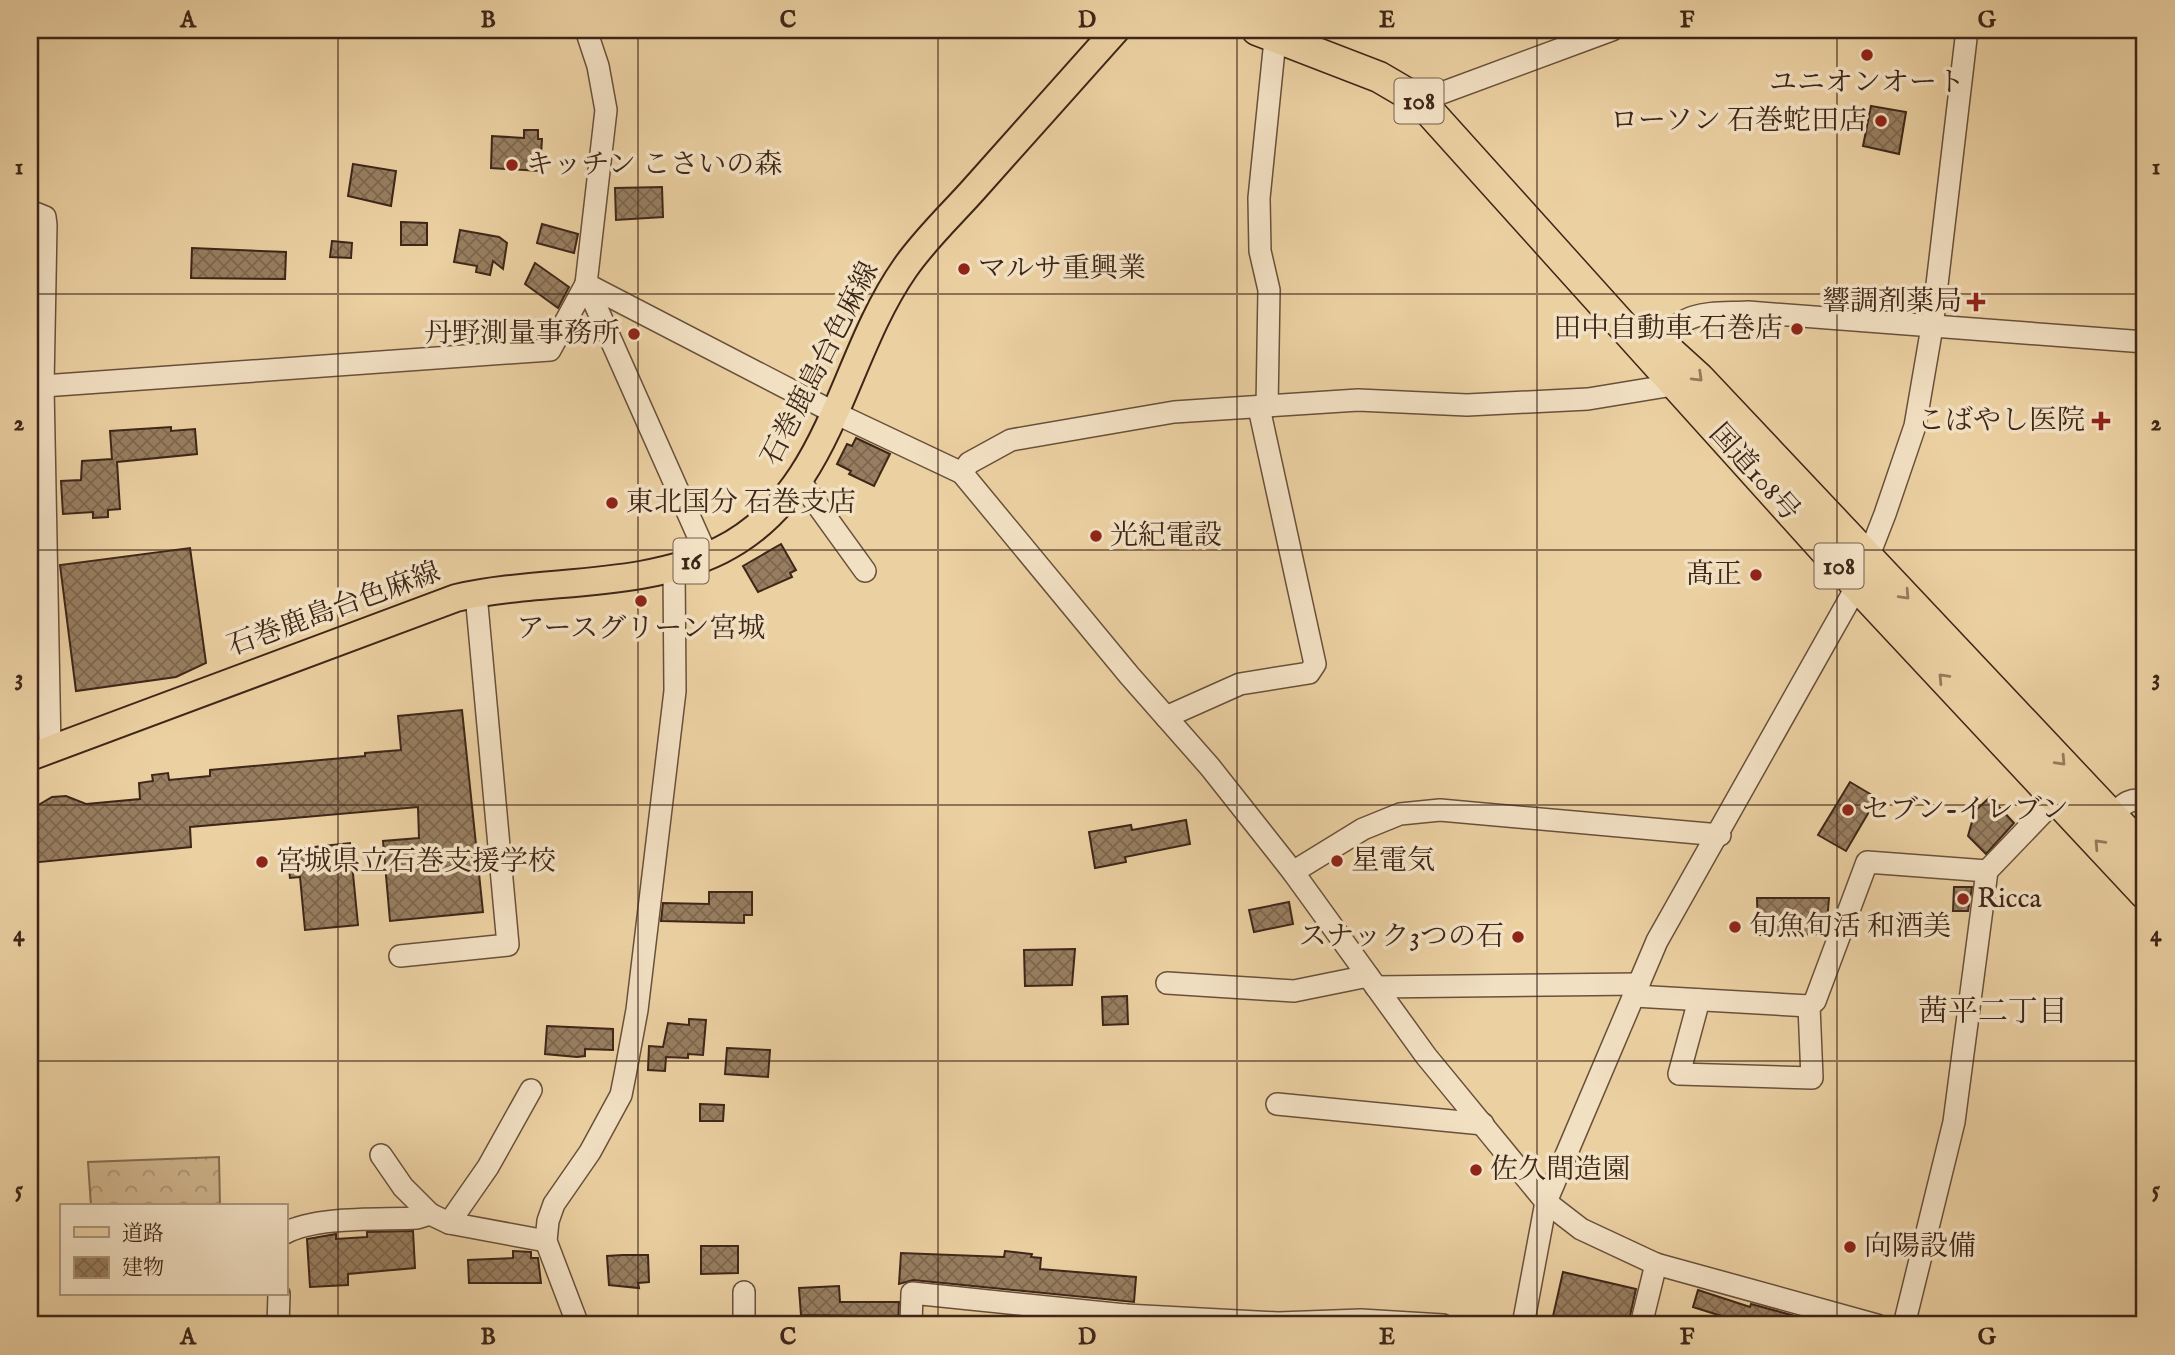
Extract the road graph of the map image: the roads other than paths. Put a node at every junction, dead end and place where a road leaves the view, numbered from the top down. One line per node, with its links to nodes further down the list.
1 (586, 30): 9 (street)
2 (1116, 30): 16 (main road, 石巻鹿島台色麻線 / 16)
3 (1612, 30): 6 (street)
4 (1968, 30): 10 (street)
5 (1270, 32): 6 (highway, 国道108号 / 108); 15 (street)
6 (1420, 101): 8 (highway, 国道108号 / 108)
7 (30, 211): 14 (street)
8 (1537, 233): 11 (highway, 国道108号 / 108); 13 (highway, 国道108号 / 108)
9 (586, 284): 14 (street); 16 (street); 20 (street)
10 (1932, 327): 11 (street); 12 (street); 21 (street)
11 (1656, 340): 21 (highway, 国道108号 / 108, one-way to 21)
12 (2145, 342)
13 (1673, 385): 15 (street); 24 (highway, 国道108号 / 108)
14 (43, 386): 17 (street)
15 (1263, 407): 18 (street); 26 (street)
16 (835, 412): 18 (street); 19 (main road, 石巻鹿島台色麻線 / 16)
17 (37, 456): 27 (street)
18 (962, 473): 26 (street)
19 (800, 481): 20 (main road, 石巻鹿島台色麻線 / 16); 23 (street)
20 (708, 556): 22 (main road, 石巻鹿島台色麻線 / 16)
21 (1869, 556): 24 (street); 30 (highway, 国道108号 / 108, one-way to 30)
22 (674, 567): 25 (main road, 石巻鹿島台色麻線 / 16); 49 (street)
23 (865, 571)
24 (1857, 586): 28 (highway, 国道108号 / 108, one-way to 24); 31 (street)
25 (476, 594): 27 (main road, 石巻鹿島台色麻線 / 16); 36 (street)
26 (1166, 717): 34 (street)
27 (40, 753)
28 (2057, 799): 33 (street); 35 (highway, 国道108号 / 108, one-way to 28)
29 (2145, 801): 30 (street)
30 (2112, 815): 32 (highway, 国道108号 / 108)
31 (1720, 835): 34 (street); 39 (street)
32 (2145, 851)
33 (1986, 871): 41 (street); 62 (street)
34 (1293, 872): 37 (street)
35 (2145, 894)
36 (400, 956)
37 (1372, 981): 38 (street); 39 (street); 44 (street)
38 (1167, 983)
39 (1636, 990): 40 (street); 46 (street)
40 (1699, 1000): 41 (street); 41 (street)
41 (1809, 1006)
42 (531, 1090): 47 (street)
43 (1277, 1104): 44 (street)
44 (1483, 1124): 46 (street)
45 (381, 1155): 47 (street)
46 (1546, 1202): 50 (street); 59 (street)
47 (439, 1219): 48 (street); 49 (street)
48 (287, 1232)
49 (546, 1241): 55 (street)
50 (1656, 1264): 60 (street); 61 (street)
51 (744, 1292): 56 (street)
52 (279, 1296): 54 (street)
53 (1124, 1320): 57 (street); 58 (street)
54 (278, 1325)
55 (578, 1325)
56 (744, 1325)
57 (911, 1325)
58 (1443, 1325)
59 (1523, 1325)
60 (1641, 1325)
61 (1877, 1325)
62 (1904, 1325)

